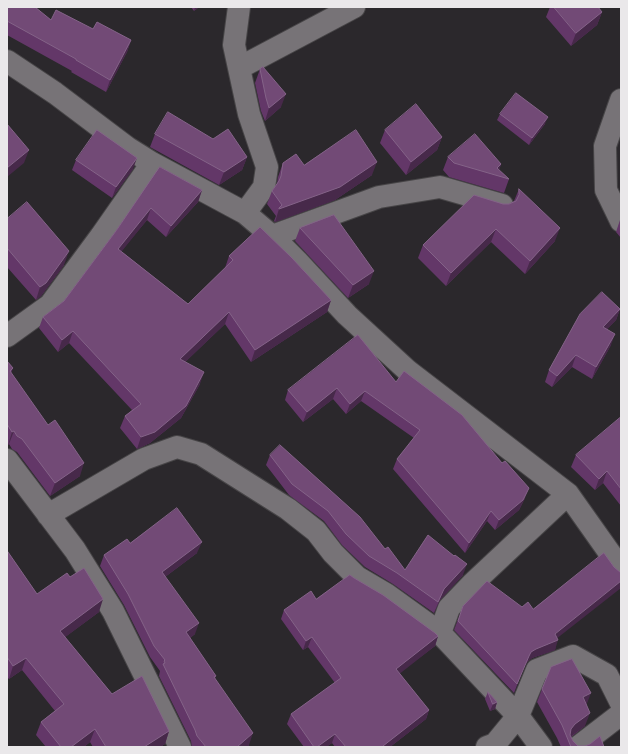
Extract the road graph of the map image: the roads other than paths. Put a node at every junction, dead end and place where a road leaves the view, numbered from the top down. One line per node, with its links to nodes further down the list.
1 (238, 7): 4 (street)
2 (354, 7): 4 (street)
3 (7, 61): 6 (street)
4 (239, 68): 8 (street)
5 (621, 100): 9 (street)
6 (152, 163): 8 (street); 11 (street)
7 (502, 205): 10 (street)
8 (245, 213): 10 (street)
9 (621, 220)
10 (272, 236): 13 (street)
11 (7, 336)
12 (7, 460): 14 (street)
13 (568, 494): 15 (street); 16 (street)
14 (48, 515): 16 (street); 20 (street)
15 (621, 569)
16 (440, 633): 19 (street)
17 (621, 703): 19 (street)
18 (621, 714): 23 (street)
19 (518, 716): 21 (street); 22 (street)
20 (180, 747)
21 (487, 747)
22 (541, 747)
23 (578, 747)

